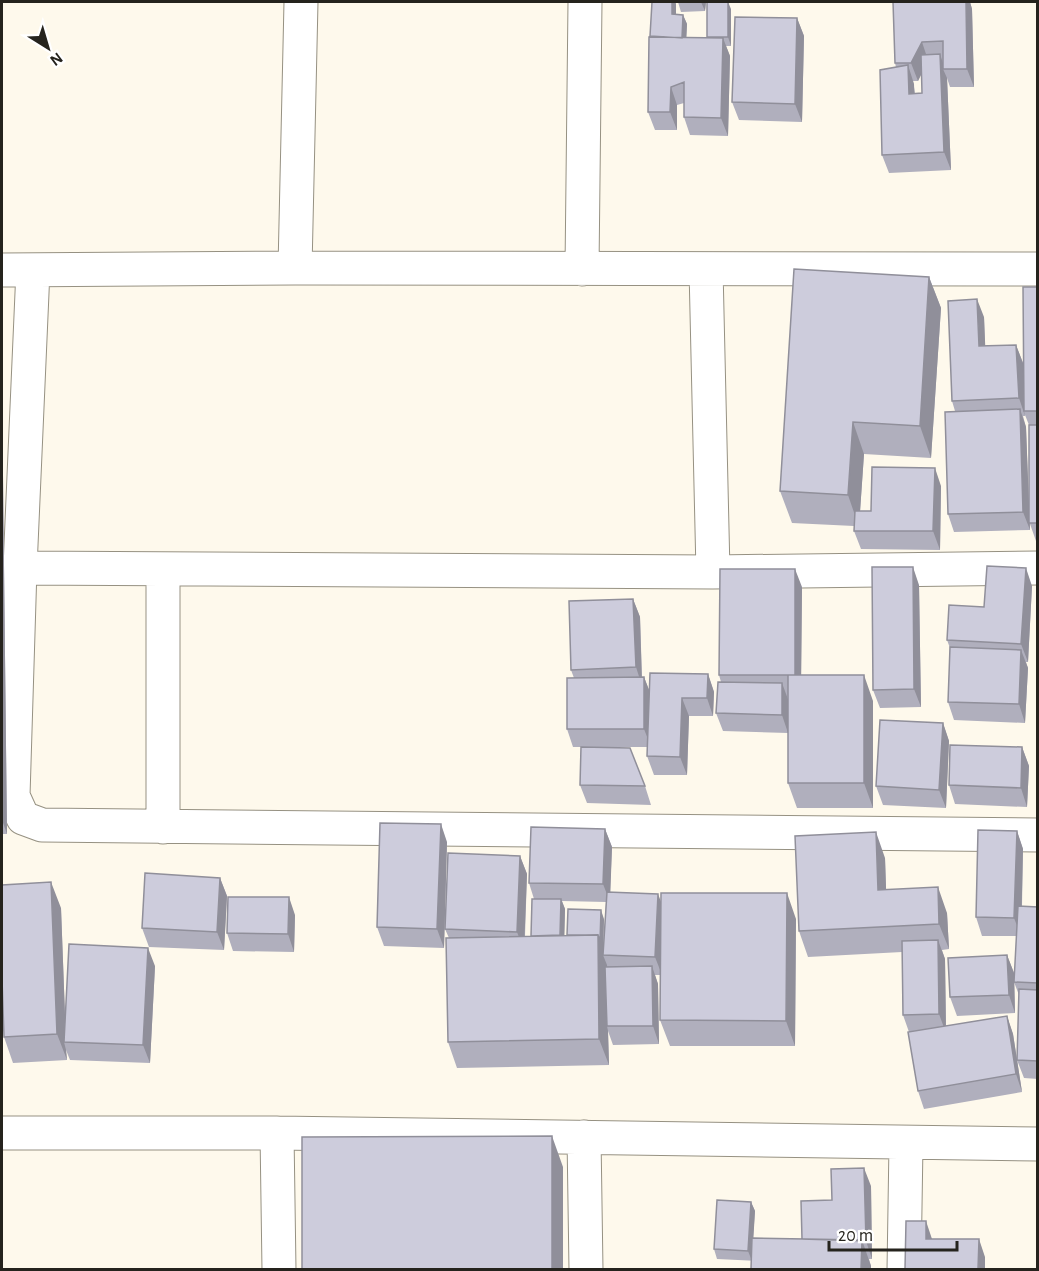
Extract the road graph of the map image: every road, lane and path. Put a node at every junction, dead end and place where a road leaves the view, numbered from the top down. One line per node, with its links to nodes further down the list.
1 (301, 2): 3 (street)
2 (585, 2): 4 (street)
3 (295, 268): 4 (street); 7 (street)
4 (582, 269): 5 (street)
5 (706, 269): 6 (street); 11 (street)
6 (1038, 269)
7 (17, 270): 8 (street)
8 (20, 568): 10 (street); 12 (street)
9 (1038, 568): 11 (street)
10 (163, 570): 11 (street); 12 (street)
11 (713, 572)
12 (163, 827): 13 (street)
13 (1038, 835)
14 (2, 1132): 15 (street)
15 (277, 1133): 16 (street); 19 (street)
16 (584, 1137): 17 (street); 20 (street)
17 (906, 1144): 18 (street); 21 (street)
18 (1038, 1144)
19 (279, 1269)
20 (586, 1269)
21 (904, 1269)

